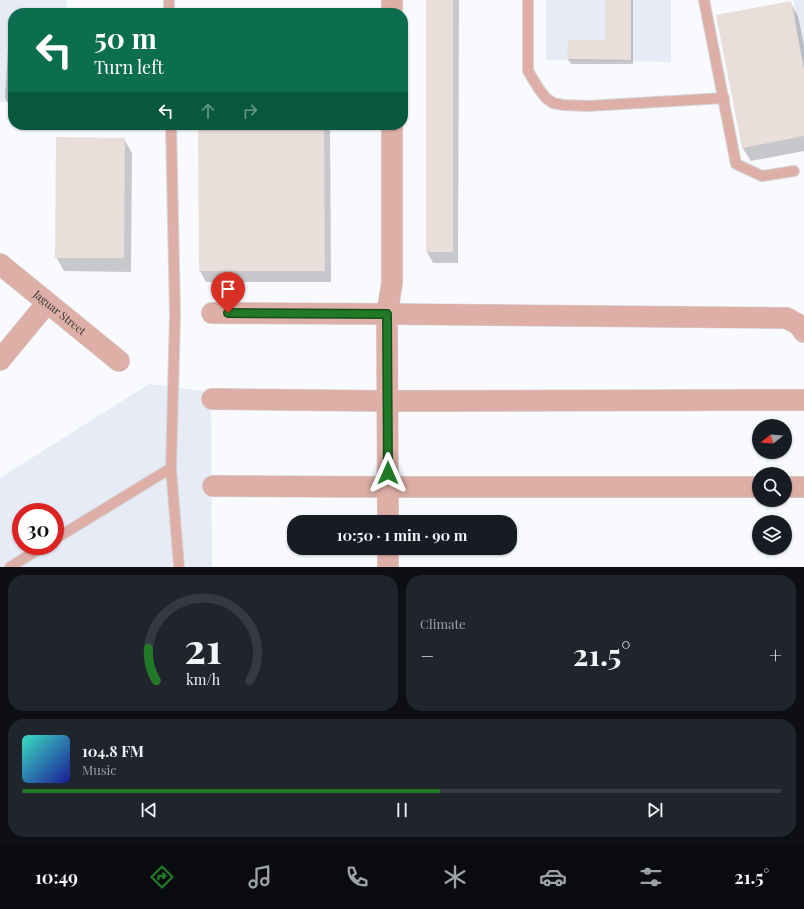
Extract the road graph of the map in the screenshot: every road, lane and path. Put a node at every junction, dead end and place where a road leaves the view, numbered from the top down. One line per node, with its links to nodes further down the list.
1 (528, 0): 3 (lane)
2 (704, 0): 3 (lane)
3 (724, 98): 6 (lane)
4 (171, 130): 17 (lane)
5 (392, 130): 10 (street)
6 (794, 171)
7 (0, 264): 8 (street, Jaguar Street)
8 (47, 303): 12 (street); 13 (street, Jaguar Street)
9 (212, 313): 10 (street)
10 (387, 314): 11 (street); 16 (street)
11 (804, 332)
12 (0, 360)
13 (119, 361)
14 (212, 399): 16 (street)
15 (804, 400): 16 (street)
16 (387, 401): 19 (street)
17 (171, 468): 24 (lane); 28 (lane)
18 (213, 486): 19 (street)
19 (388, 487): 20 (street); 23 (street)
20 (752, 487)
21 (792, 487): 22 (street)
22 (804, 487)
23 (388, 515)
24 (64, 533)
25 (29, 555): 27 (lane)
26 (388, 555): 29 (street)
27 (10, 567)
28 (179, 567)
29 (388, 567)

